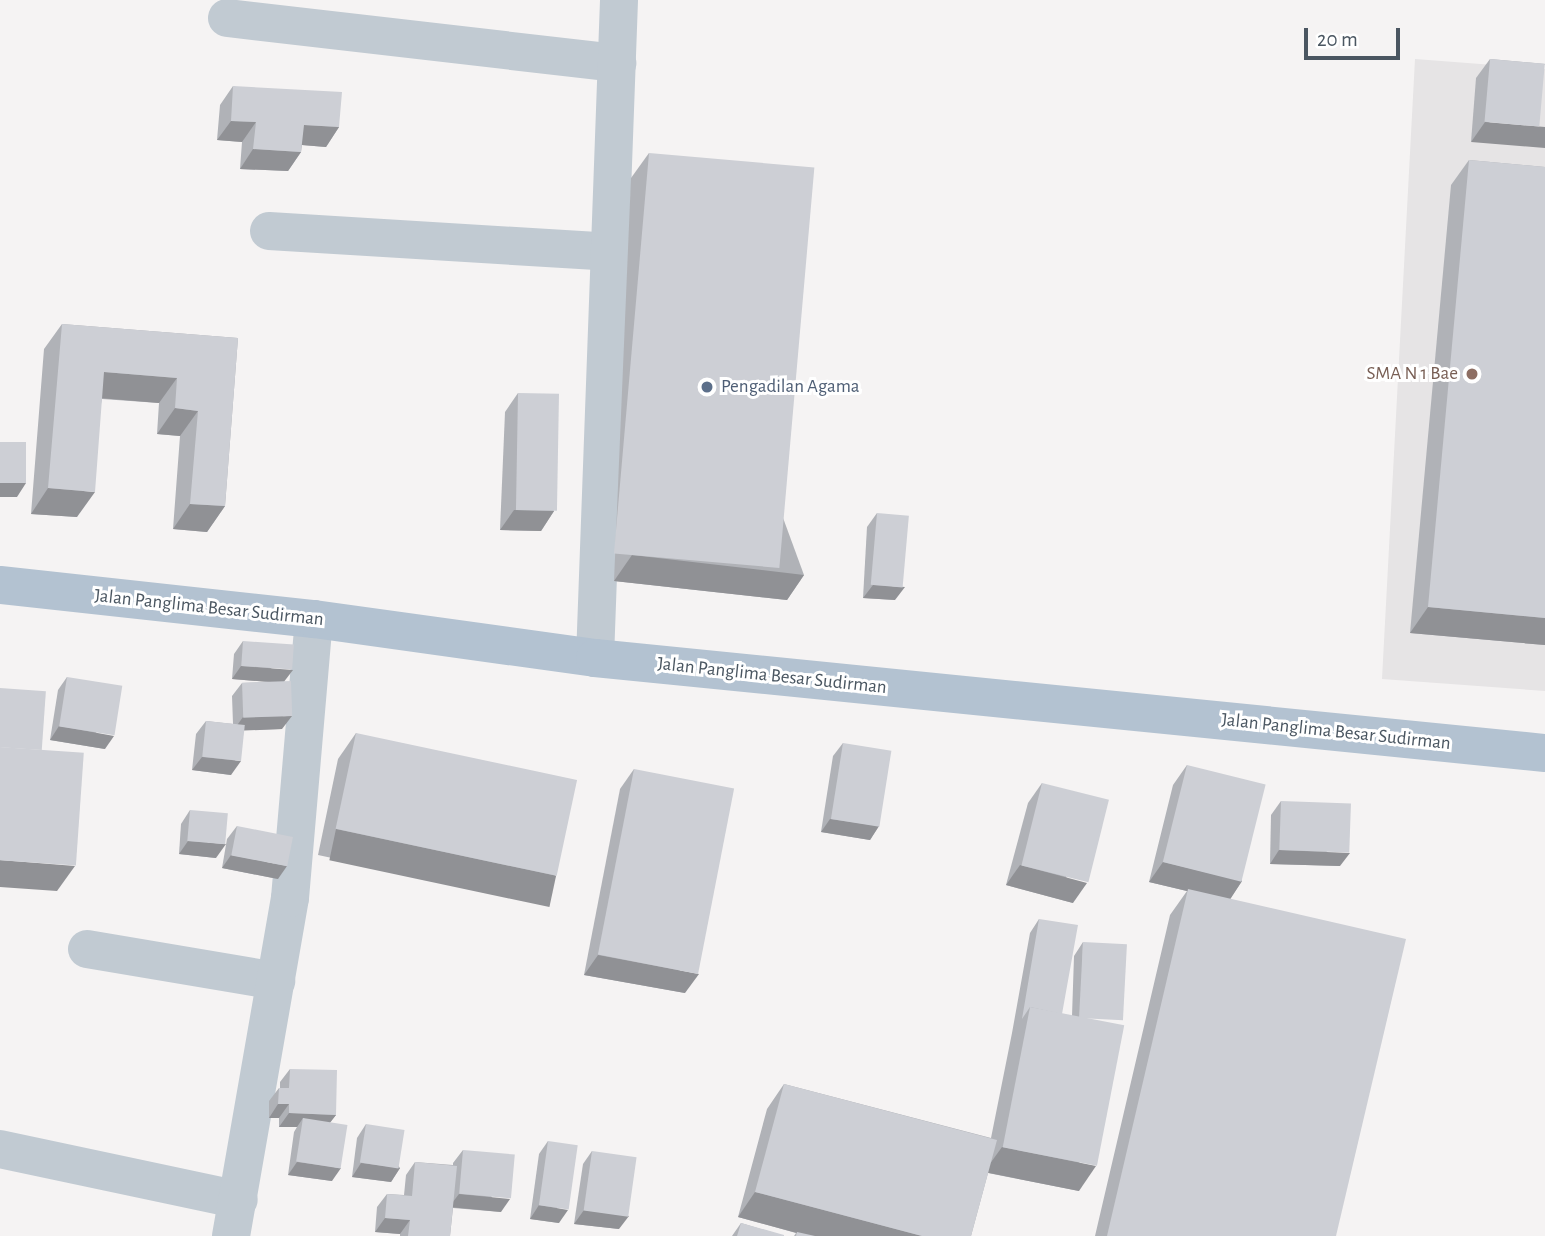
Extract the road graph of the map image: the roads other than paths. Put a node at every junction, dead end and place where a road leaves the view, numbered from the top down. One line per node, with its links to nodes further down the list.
1 (619, 0): 3 (street)
2 (228, 18): 3 (street)
3 (617, 62): 5 (street)
4 (269, 230): 5 (street)
5 (609, 252): 8 (street)
6 (0, 585): 7 (main road, Jalan Panglima Besar Sudirman)
7 (314, 619): 8 (main road, Jalan Panglima Besar Sudirman); 11 (street)
8 (595, 658): 9 (main road, Jalan Panglima Besar Sudirman)
9 (1545, 753)
10 (87, 949): 11 (street)
11 (275, 981): 13 (street)
12 (0, 1149): 13 (street)
13 (235, 1218)

